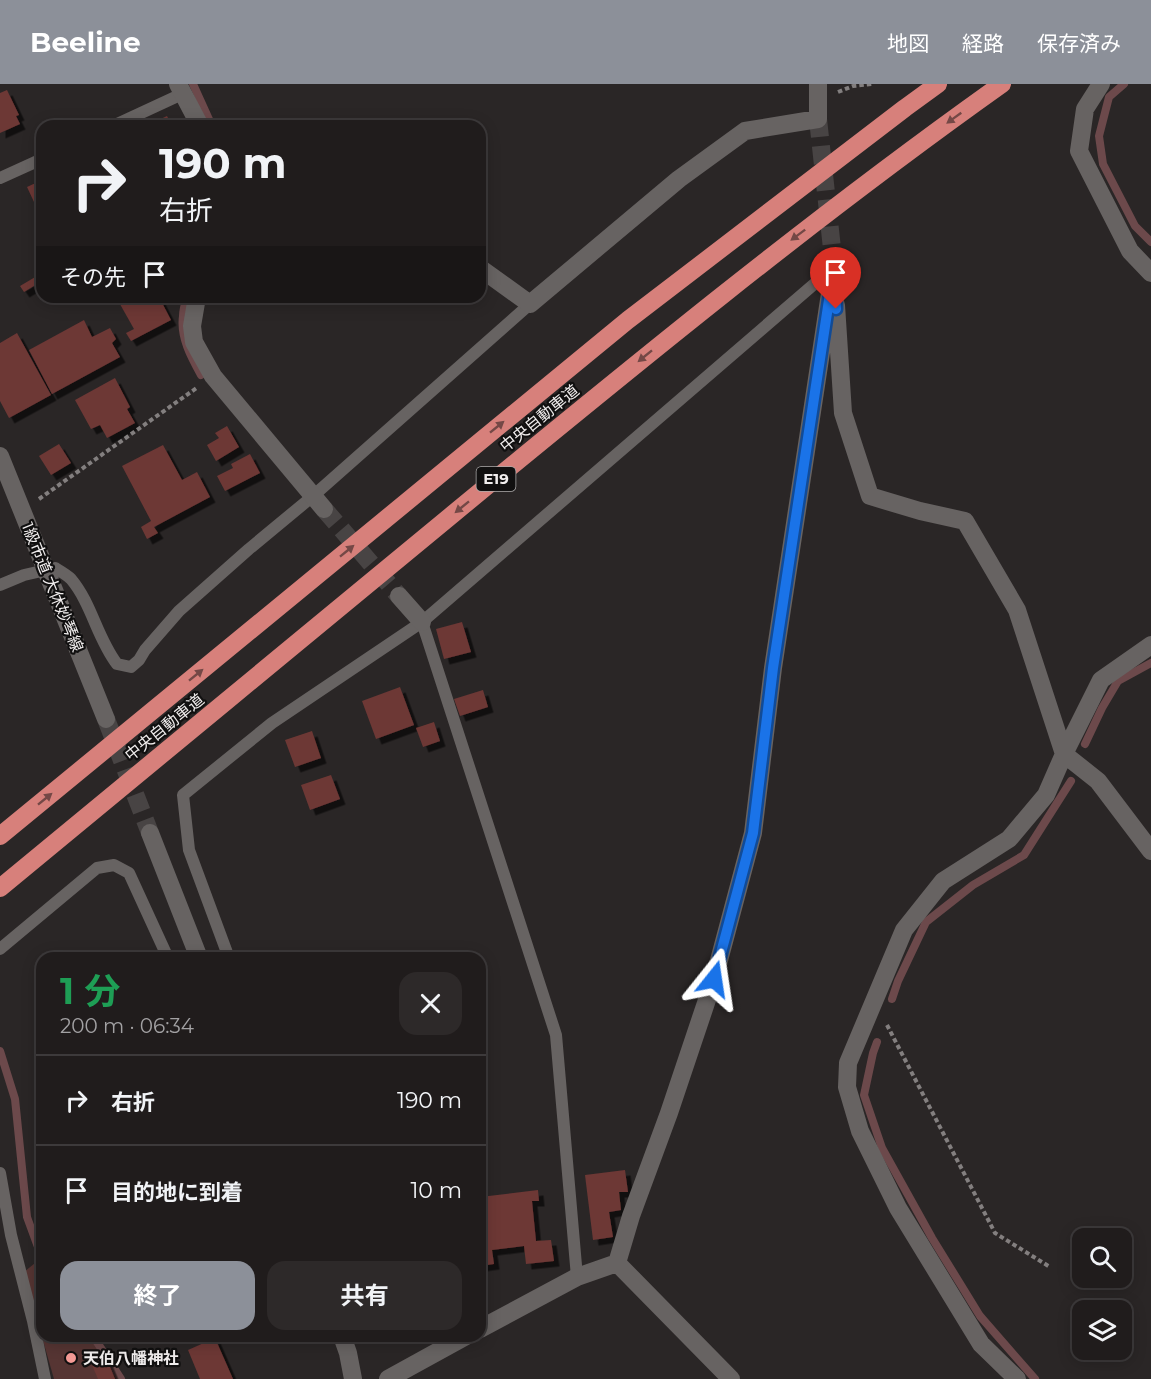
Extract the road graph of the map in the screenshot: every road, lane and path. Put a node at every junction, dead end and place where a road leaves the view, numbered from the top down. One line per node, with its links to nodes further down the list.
1 (872, 84): 6 (path)
2 (938, 84): 28 (highway, 中央自動車道 / E19, one-way to 2)
3 (1002, 84): 30 (highway, 中央自動車道 / E19, one-way to 30)
4 (1101, 84): 13 (street)
5 (180, 89): 7 (lane); 8 (street)
6 (818, 92): 15 (street)
7 (124, 120)
8 (197, 120)
9 (36, 162): 10 (lane)
10 (0, 178)
11 (834, 267): 23 (lane); 26 (street); 37 (street)
12 (486, 272): 15 (street)
13 (1151, 273)
14 (196, 303): 16 (street)
15 (530, 304): 18 (lane)
16 (213, 376): 18 (street); 19 (path)
17 (0, 456): 19 (street, 1級市道 大休妙琴線)
18 (319, 503): 20 (lane)
19 (22, 511): 20 (street, 1級市道 大休妙琴線)
20 (46, 569): 21 (lane); 25 (street, 1級市道 大休妙琴線)
21 (0, 585)
22 (399, 596): 23 (street)
23 (422, 622): 34 (lane); 39 (lane)
24 (1151, 645): 26 (street)
25 (105, 719)
26 (1064, 754): 29 (street); 35 (street)
27 (150, 832): 33 (street)
28 (0, 836)
29 (1151, 851)
30 (0, 888)
31 (0, 949): 32 (lane)
32 (165, 952)
33 (197, 952)
34 (227, 952)
35 (874, 1001): 38 (path); 49 (street)
36 (0, 1173): 41 (lane)
37 (616, 1263): 39 (street); 48 (street)
38 (1050, 1268)
39 (577, 1277): 40 (street)
40 (486, 1326)
41 (36, 1336)
42 (37, 1342): 45 (lane)
43 (344, 1342): 46 (street)
44 (455, 1342): 47 (street)
45 (45, 1379)
46 (353, 1379)
47 (388, 1379)
48 (731, 1379)
49 (1017, 1379)

